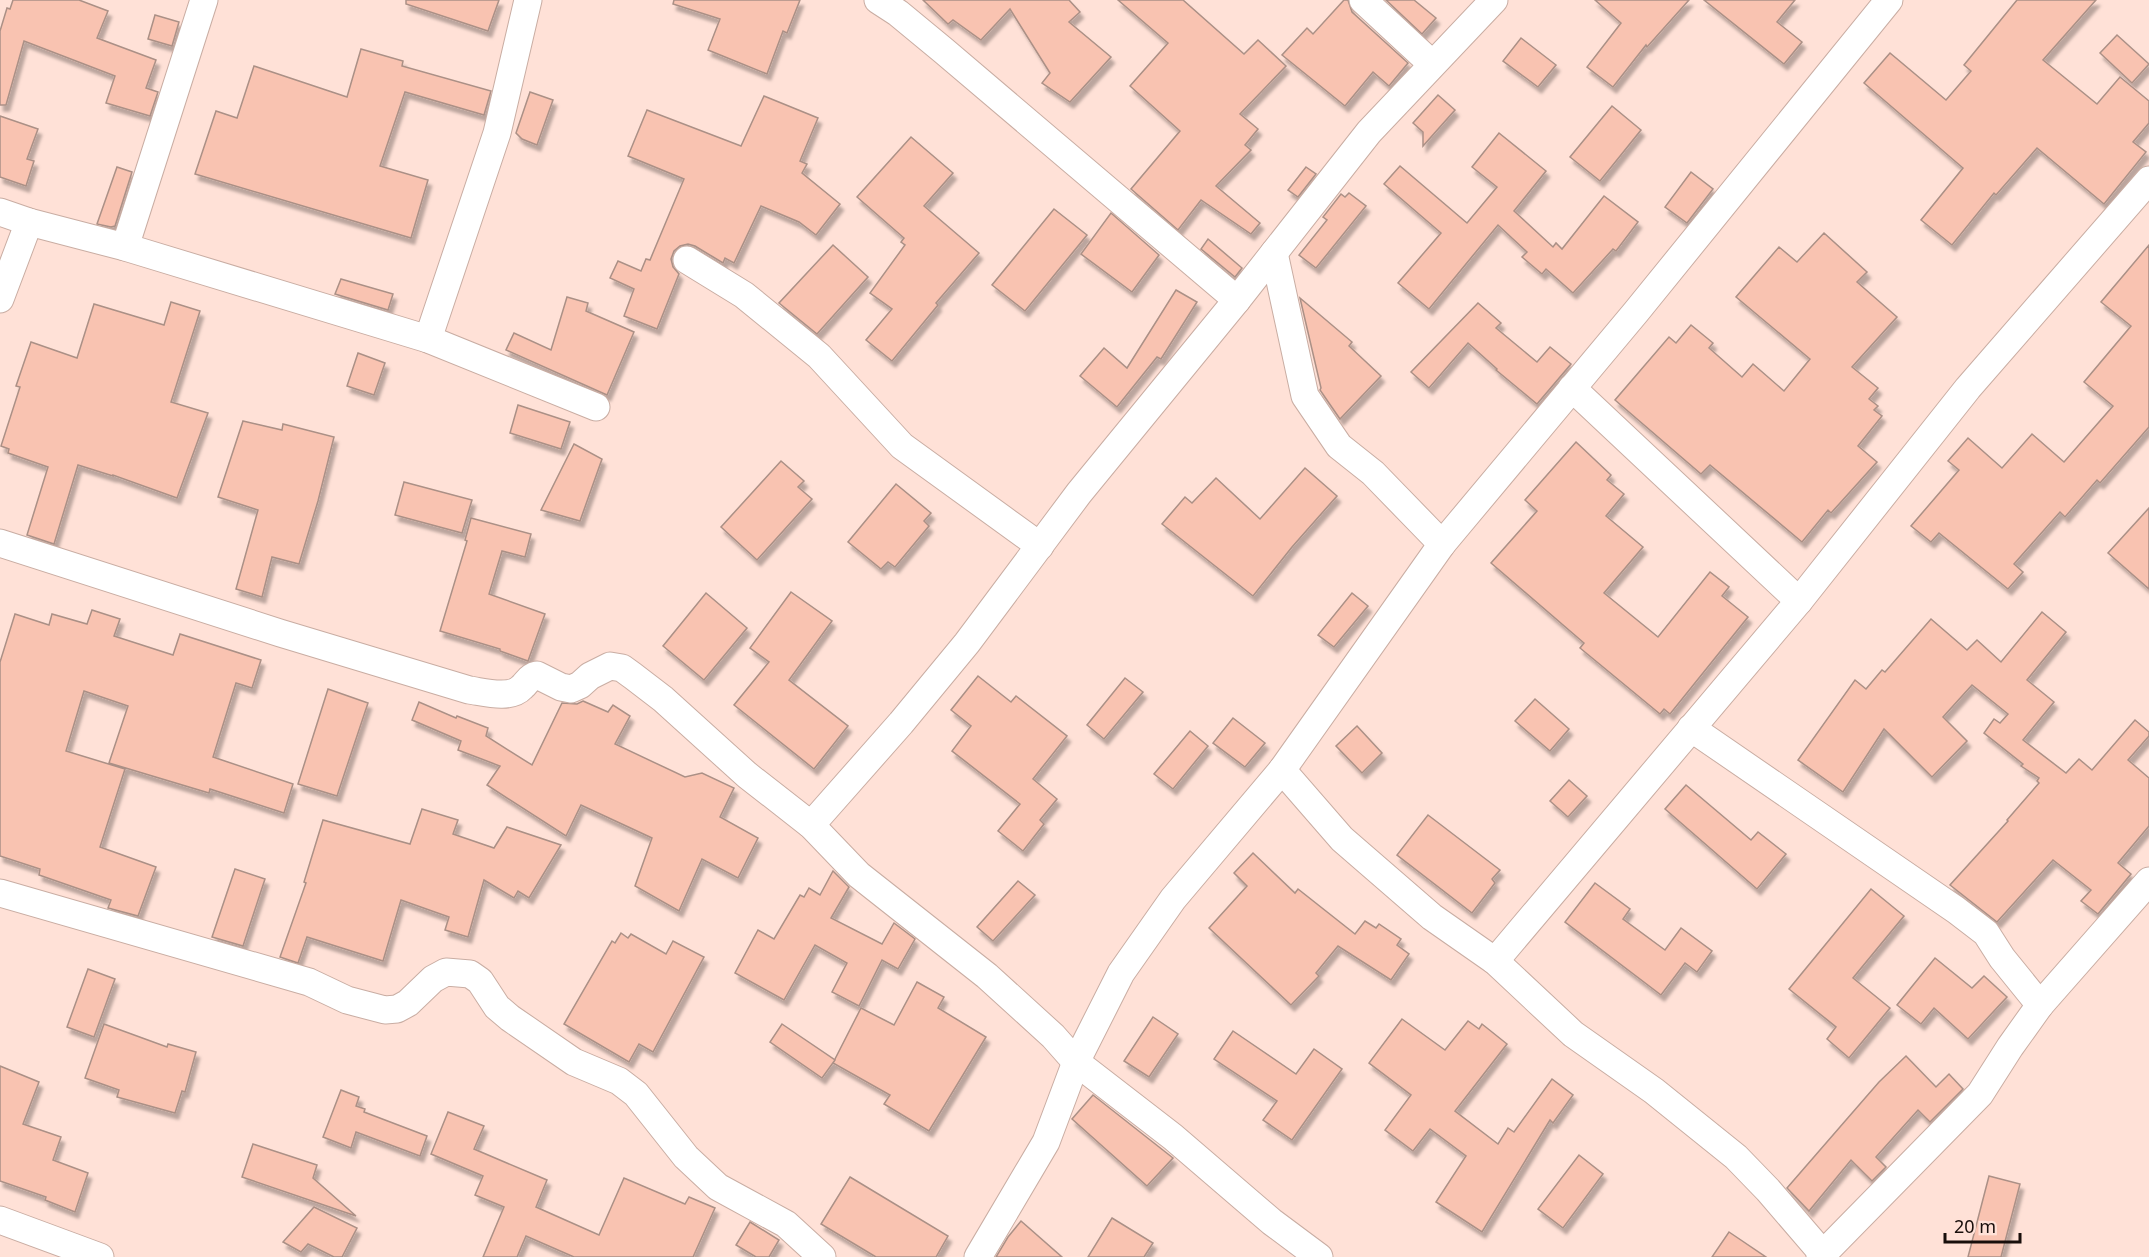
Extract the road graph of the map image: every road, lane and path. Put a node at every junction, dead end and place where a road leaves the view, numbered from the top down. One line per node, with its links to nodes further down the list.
1 (204, 0): 11 (street)
2 (528, 0): 16 (street)
3 (878, 0): 15 (street)
4 (1363, 0): 7 (street)
5 (1494, 0): 7 (street)
6 (1889, 0): 17 (street)
7 (1432, 64): 12 (street)
8 (2149, 180): 22 (street)
9 (0, 212): 10 (street)
10 (29, 222): 11 (street); 14 (street)
11 (125, 247): 16 (street)
12 (1274, 254): 15 (street); 20 (street)
13 (687, 260): 21 (street)
14 (0, 299)
15 (1237, 300): 21 (street)
16 (428, 339): 18 (street)
17 (1572, 388): 20 (street); 22 (street)
18 (596, 407)
19 (0, 543): 25 (street)
20 (1442, 544): 24 (street)
21 (1040, 546): 25 (street)
22 (1799, 601): 23 (street)
23 (1691, 728): 28 (street); 29 (street)
24 (1282, 770): 28 (street); 30 (street)
25 (812, 825): 30 (street)
26 (2149, 881): 29 (street)
27 (0, 893): 34 (street)
28 (1495, 961): 32 (street)
29 (2040, 1005): 32 (street)
30 (1076, 1062): 35 (street); 36 (street)
31 (0, 1220): 33 (street)
32 (1822, 1255)
33 (100, 1257)
34 (822, 1257)
35 (978, 1257)
36 (1319, 1257)

